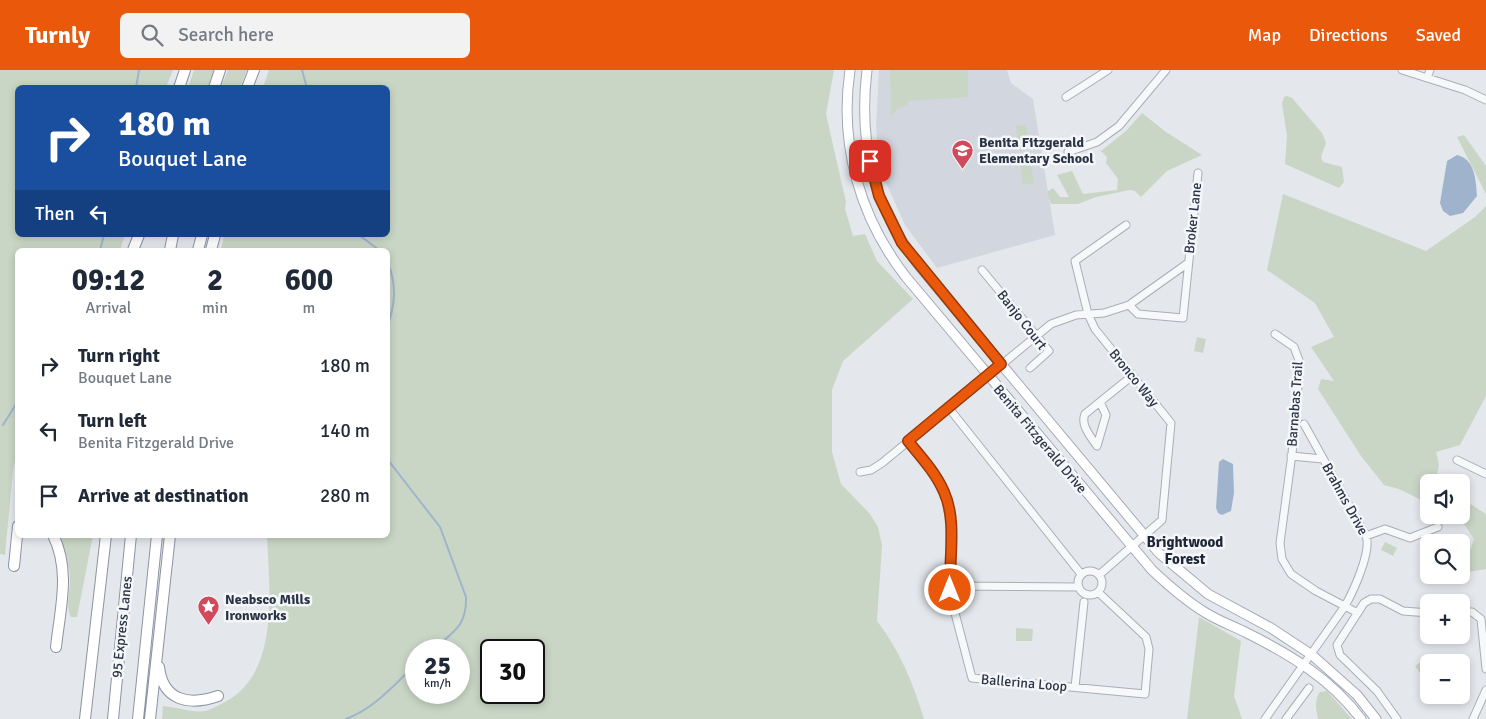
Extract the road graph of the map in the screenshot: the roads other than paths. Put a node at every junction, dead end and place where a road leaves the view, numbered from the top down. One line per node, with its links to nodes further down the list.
1 (184, 70): 12 (highway)
2 (220, 70): 13 (highway)
3 (256, 70): 14 (highway); 15 (highway)
4 (850, 70): 29 (main road, Benita Fitzgerald Drive)
5 (867, 70): 27 (main road, Benita Fitzgerald Drive)
6 (1108, 70): 10 (street)
7 (1166, 70): 18 (street)
8 (1402, 70): 11 (street)
9 (1430, 70): 11 (street)
10 (1099, 73): 16 (street)
11 (1427, 78): 17 (street)
12 (180, 84)
13 (215, 85)
14 (248, 85)
15 (253, 85)
16 (1066, 97)
17 (1486, 100)
18 (1068, 152)
19 (1198, 173): 21 (street, Broker Lane)
20 (1126, 224): 24 (street, Bronco Way)
21 (1188, 263): 23 (street, Broker Lane); 23 (street, Broker Lane)
22 (982, 270): 25 (street, Banjo Court)
23 (1129, 305): 24 (street, Broker Lane)
24 (1088, 314): 25 (street, Broker Lane); 30 (street, Bronco Way)
25 (1035, 334): 27 (street, Broker Lane); 28 (street, Banjo Court)
26 (1275, 334): 35 (street, Barnabas Trail)
27 (1001, 364): 29 (street, Broker Lane); 41 (main road, Benita Fitzgerald Drive)
28 (1030, 368)
29 (987, 375): 32 (street, Broker Lane); 49 (main road, Benita Fitzgerald Drive)
30 (1132, 376): 31 (street); 41 (street, Bronco Way)
31 (1100, 402): 31 (street)
32 (948, 407): 34 (street, Broker Lane); 51 (street)
33 (1304, 424): 36 (street, Brahms Drive)
34 (908, 441): 38 (street, Broker Lane); 53 (street, Ballerina Loop)
35 (1291, 456): 36 (street, Barnabas Trail); 57 (street, Barnabas Trail)
36 (1323, 459): 42 (street, Brahms Drive)
37 (1457, 460): 39 (street)
38 (860, 472)
39 (1486, 474)
40 (1438, 526): 42 (street)
41 (1144, 536): 49 (street, Bronco Way); 62 (main road, Benita Fitzgerald Drive)
42 (1366, 536): 57 (street, Brahms Drive)
43 (17, 538): 50 (highway)
44 (54, 538): 61 (highway)
45 (106, 538): 70 (highway)
46 (131, 538): 71 (highway, 95 Express Lanes)
47 (156, 538): 72 (highway)
48 (170, 538): 63 (highway)
49 (1131, 548): 52 (street, Bronco Way); 64 (main road, Benita Fitzgerald Drive)
50 (14, 566)
51 (1082, 574): 52 (street); 54 (street)
52 (1099, 575): 55 (street)
53 (950, 586): 54 (street); 66 (street, Ballerina Loop)
54 (1078, 586): 55 (street, Ballerina Loop)
55 (1098, 592): 66 (street, Ballerina Loop)
56 (1084, 602): 66 (street)
57 (1345, 606): 60 (street, Barnabas Trail); 62 (street, Brahms Drive)
58 (1420, 612): 60 (street)
59 (1470, 612): 65 (street)
60 (1358, 613): 78 (street)
61 (56, 647)
62 (1312, 655): 64 (street, Brahms Drive); 77 (main road, Benita Fitzgerald Drive)
63 (158, 657): 69 (highway); 73 (highway)
64 (1305, 665): 74 (street, Brahms Drive); 76 (main road, Benita Fitzgerald Drive)
65 (1486, 669)
66 (1075, 687)
67 (1309, 688): 75 (street)
68 (1486, 690): 79 (street)
69 (218, 696)
70 (85, 719)
71 (113, 719)
72 (138, 719)
73 (150, 719)
74 (1265, 719)
75 (1286, 719)
76 (1361, 719)
77 (1376, 719)
78 (1397, 719)
79 (1473, 719)

